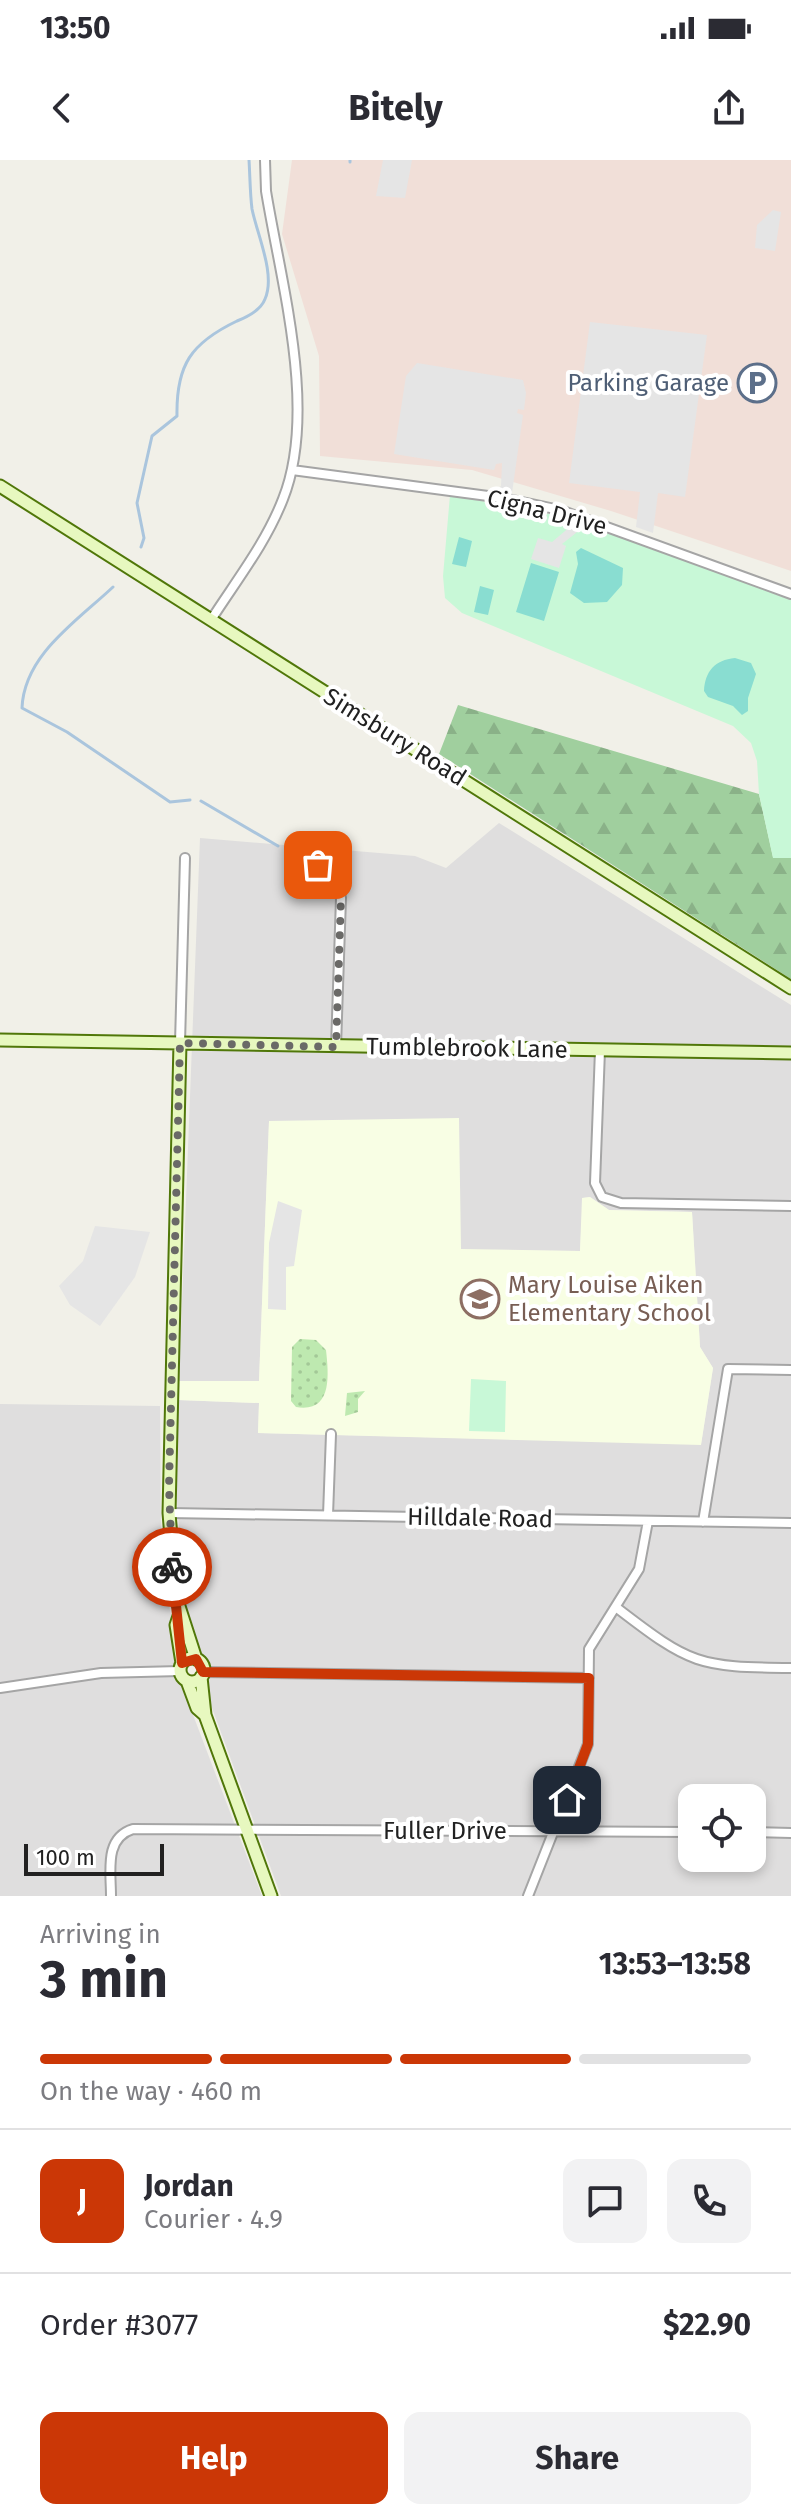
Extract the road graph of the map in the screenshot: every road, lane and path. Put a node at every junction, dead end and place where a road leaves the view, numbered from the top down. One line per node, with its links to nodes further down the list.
1 (265, 160): 2 (street)
2 (292, 470): 4 (street, Cigna Drive); 5 (street)
3 (1, 489): 5 (street, Simsbury Road)
4 (791, 594)
5 (211, 620): 8 (street, Simsbury Road)
6 (304, 856): 11 (street)
7 (185, 858): 10 (street)
8 (791, 988)
9 (0, 1040): 10 (street, Tumblebrook Lane)
10 (180, 1043): 11 (street, Tumblebrook Lane); 17 (street)
11 (336, 1047): 12 (street, Tumblebrook Lane)
12 (600, 1050): 13 (street, Tumblebrook Lane); 14 (street)
13 (791, 1053)
14 (791, 1206)
15 (791, 1370): 20 (street)
16 (331, 1434): 18 (street)
17 (169, 1513): 18 (street, Hilldale Road); 23 (street)
18 (328, 1515): 19 (street, Hilldale Road)
19 (648, 1521): 20 (street, Hilldale Road); 22 (street)
20 (703, 1522): 21 (street, Hilldale Road)
21 (791, 1523)
22 (617, 1608): 25 (street); 28 (street)
23 (179, 1616): 24 (street); 26 (street)
24 (196, 1659): 26 (street); 27 (street)
25 (791, 1668)
26 (183, 1672): 27 (street); 29 (street); 30 (street)
27 (202, 1674): 28 (street); 30 (street)
28 (589, 1678): 31 (street)
29 (0, 1688)
30 (205, 1715): 32 (street)
31 (555, 1831): 32 (street, Fuller Drive); 33 (street, Fuller Drive); 38 (street)
32 (247, 1832): 36 (street, Fuller Drive); 37 (street)
33 (678, 1832)
34 (766, 1832): 35 (street)
35 (791, 1833)
36 (111, 1896)
37 (271, 1896)
38 (528, 1896)

